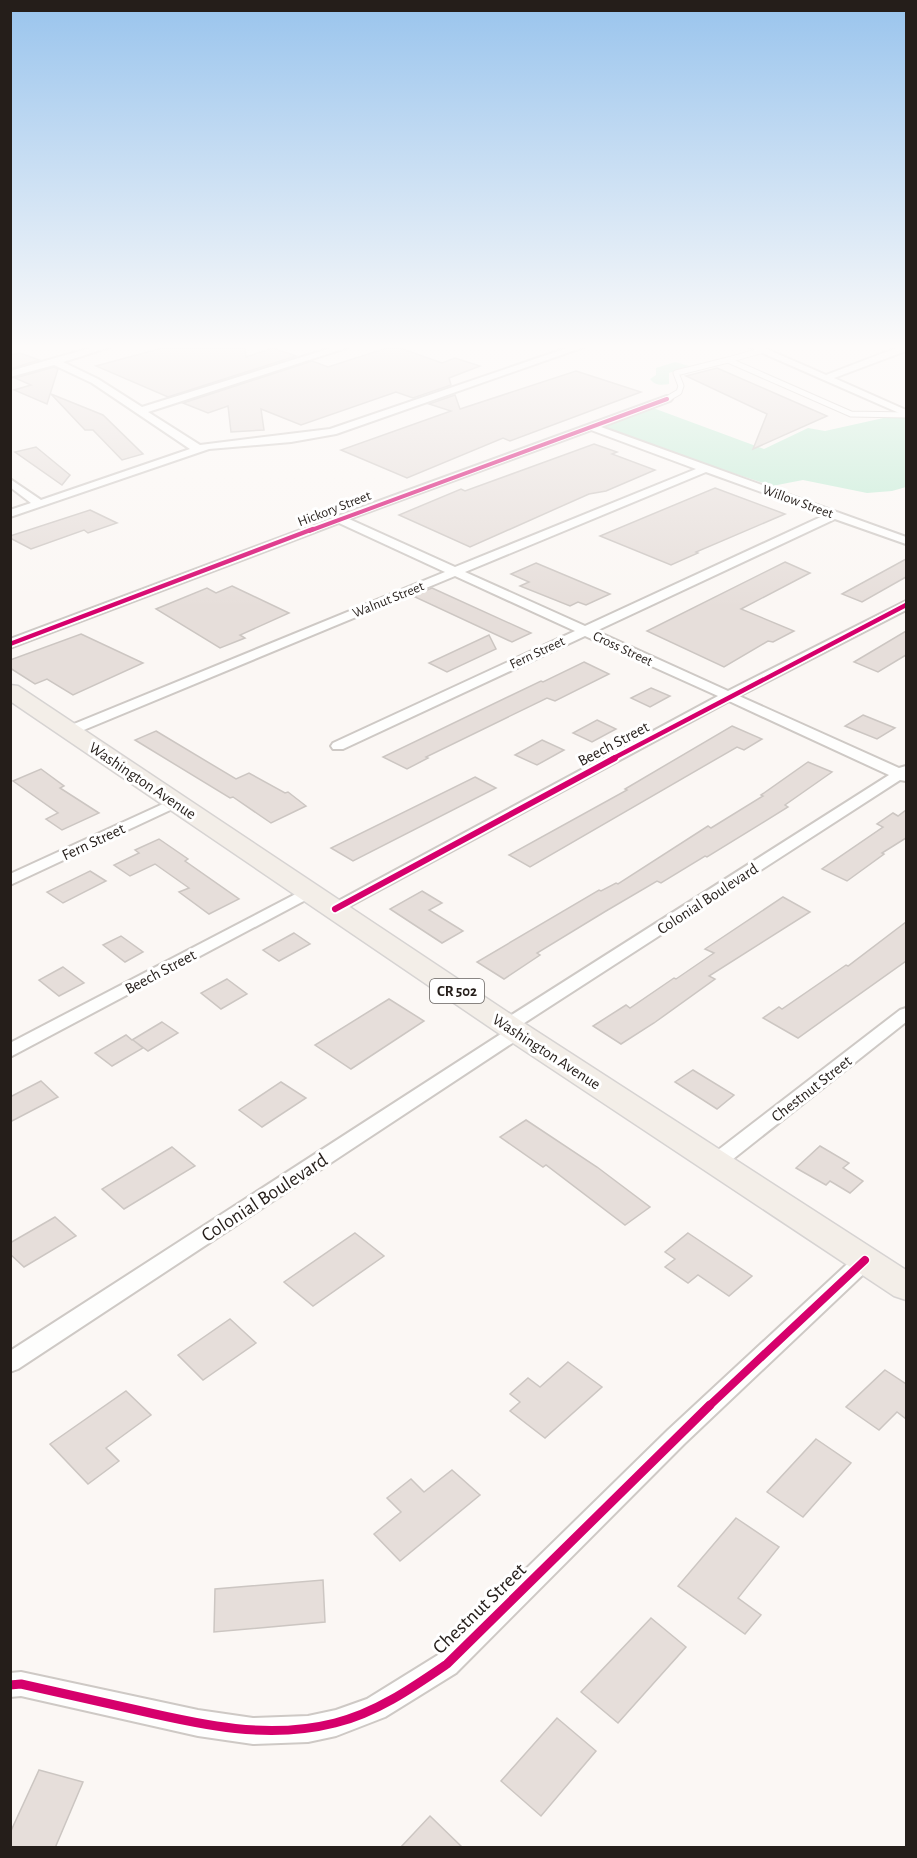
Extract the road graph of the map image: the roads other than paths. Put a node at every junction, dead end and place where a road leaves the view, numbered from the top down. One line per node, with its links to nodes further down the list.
1 (175, 434): 5 (street)
2 (323, 434): 5 (street)
3 (567, 434): 11 (street, Hickory Street)
4 (610, 434): 6 (street, Willow Street)
5 (198, 449): 8 (street)
6 (707, 468): 10 (street, Willow Street); 13 (street, Walnut Street)
7 (10, 482): 8 (street)
8 (40, 504): 9 (street)
9 (10, 514)
10 (835, 515): 12 (street, Willow Street); 15 (street, Fern Street)
11 (339, 519): 13 (street, Cross Street); 16 (street, Hickory Street)
12 (906, 541)
13 (455, 572): 15 (street, Cross Street); 19 (street, Walnut Street)
14 (906, 605): 18 (street, Beech Street)
15 (584, 630): 18 (street, Cross Street); 20 (street, Fern Street)
16 (10, 644)
17 (10, 691): 19 (main road, Washington Avenue / CR 502)
18 (729, 696): 21 (street, Cross Street); 25 (street, Beech Street)
19 (69, 730): 22 (main road, Washington Avenue / CR 502)
20 (338, 746)
21 (904, 774): 27 (street, Colonial Boulevard)
22 (176, 802): 23 (street, Fern Street); 24 (main road, Washington Avenue / CR 502)
23 (10, 880)
24 (309, 892): 25 (main road, Washington Avenue / CR 502); 28 (street, Beech Street)
25 (335, 909): 27 (main road, Washington Avenue / CR 502)
26 (906, 1014): 29 (street, Chestnut Street)
27 (513, 1029): 29 (main road, Washington Avenue / CR 502); 32 (street, Colonial Boulevard)
28 (10, 1051)
29 (716, 1162): 30 (main road, Washington Avenue / CR 502)
30 (865, 1260): 31 (main road, Washington Avenue / CR 502); 33 (street, Chestnut Street)
31 (906, 1287)
32 (10, 1363)
33 (10, 1685)

